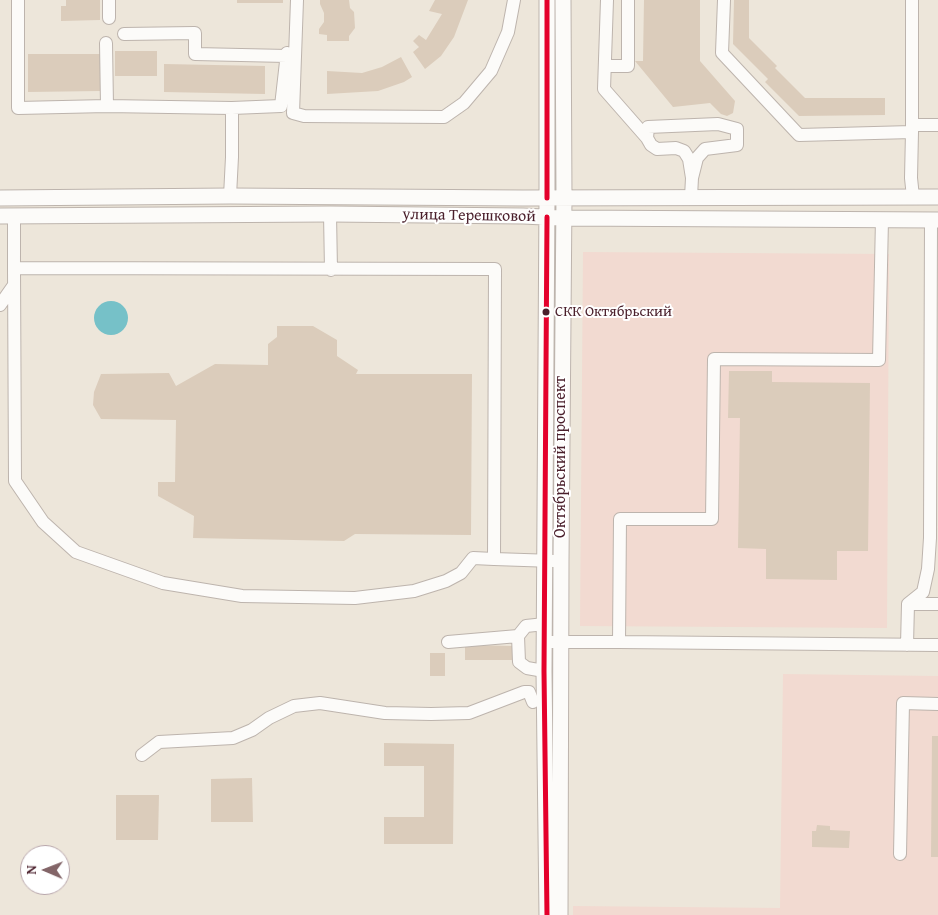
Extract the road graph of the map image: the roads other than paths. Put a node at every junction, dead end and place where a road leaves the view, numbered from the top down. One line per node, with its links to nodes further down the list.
1 (18, 0): 16 (street)
2 (109, 0): 11 (street)
3 (514, 0): 10 (street)
4 (547, 0): 28 (main road, Октябрьский проспект)
5 (562, 0): 23 (main road, Октябрьский проспект)
6 (607, 0): 15 (street)
7 (628, 0): 15 (street)
8 (724, 0): 19 (street)
9 (912, 0): 19 (street)
10 (293, 5): 14 (street)
11 (109, 18)
12 (124, 34): 14 (street)
13 (106, 43): 16 (street)
14 (287, 56): 17 (street)
15 (605, 66): 20 (street)
16 (106, 106): 17 (street)
17 (232, 108): 22 (street)
18 (938, 125): 19 (street)
19 (912, 129): 25 (street)
20 (647, 138): 21 (street); 21 (street)
21 (692, 178): 24 (street)
22 (230, 196): 27 (main road, улица Терешковой); 28 (main road, улица Терешковой)
23 (564, 197): 24 (main road, улица Терешковой); 28 (main road, улица Терешковой); 32 (main road, Октябрьский проспект)
24 (691, 197): 25 (main road, улица Терешковой)
25 (913, 197): 26 (main road, улица Терешковой)
26 (938, 197)
27 (0, 198)
28 (547, 198): 31 (main road, Октябрьский проспект)
29 (330, 214): 30 (main road, улица Терешковой); 31 (main road, улица Терешковой); 36 (street)
30 (7, 216): 35 (street)
31 (547, 217): 32 (main road, улица Терешковой); 41 (main road, Октябрьский проспект)
32 (564, 218): 33 (main road, улица Терешковой); 42 (main road, Октябрьский проспект)
33 (882, 219): 34 (main road, улица Терешковой); 50 (street)
34 (934, 220): 39 (street)
35 (14, 268): 36 (street); 37 (street)
36 (330, 270): 40 (street)
37 (14, 286): 38 (street); 40 (street)
38 (0, 305)
39 (934, 487): 43 (street)
40 (494, 559): 41 (street)
41 (545, 560): 42 (street); 45 (main road, Октябрьский проспект)
42 (561, 561): 49 (main road, Октябрьский проспект)
43 (908, 604): 44 (street); 51 (street)
44 (938, 604)
45 (545, 624): 46 (street); 48 (main road, Октябрьский проспект)
46 (518, 636): 47 (street); 53 (street)
47 (448, 642)
48 (545, 642): 49 (street); 53 (main road, Октябрьский проспект)
49 (560, 642): 50 (street); 59 (main road, Октябрьский проспект)
50 (619, 642): 51 (street)
51 (907, 644): 52 (street)
52 (938, 645)
53 (544, 672): 54 (main road, Октябрьский проспект)
54 (545, 690): 56 (street); 58 (main road, Октябрьский проспект)
55 (938, 704): 57 (street)
56 (142, 755)
57 (900, 854)
58 (546, 915)
59 (560, 915)

